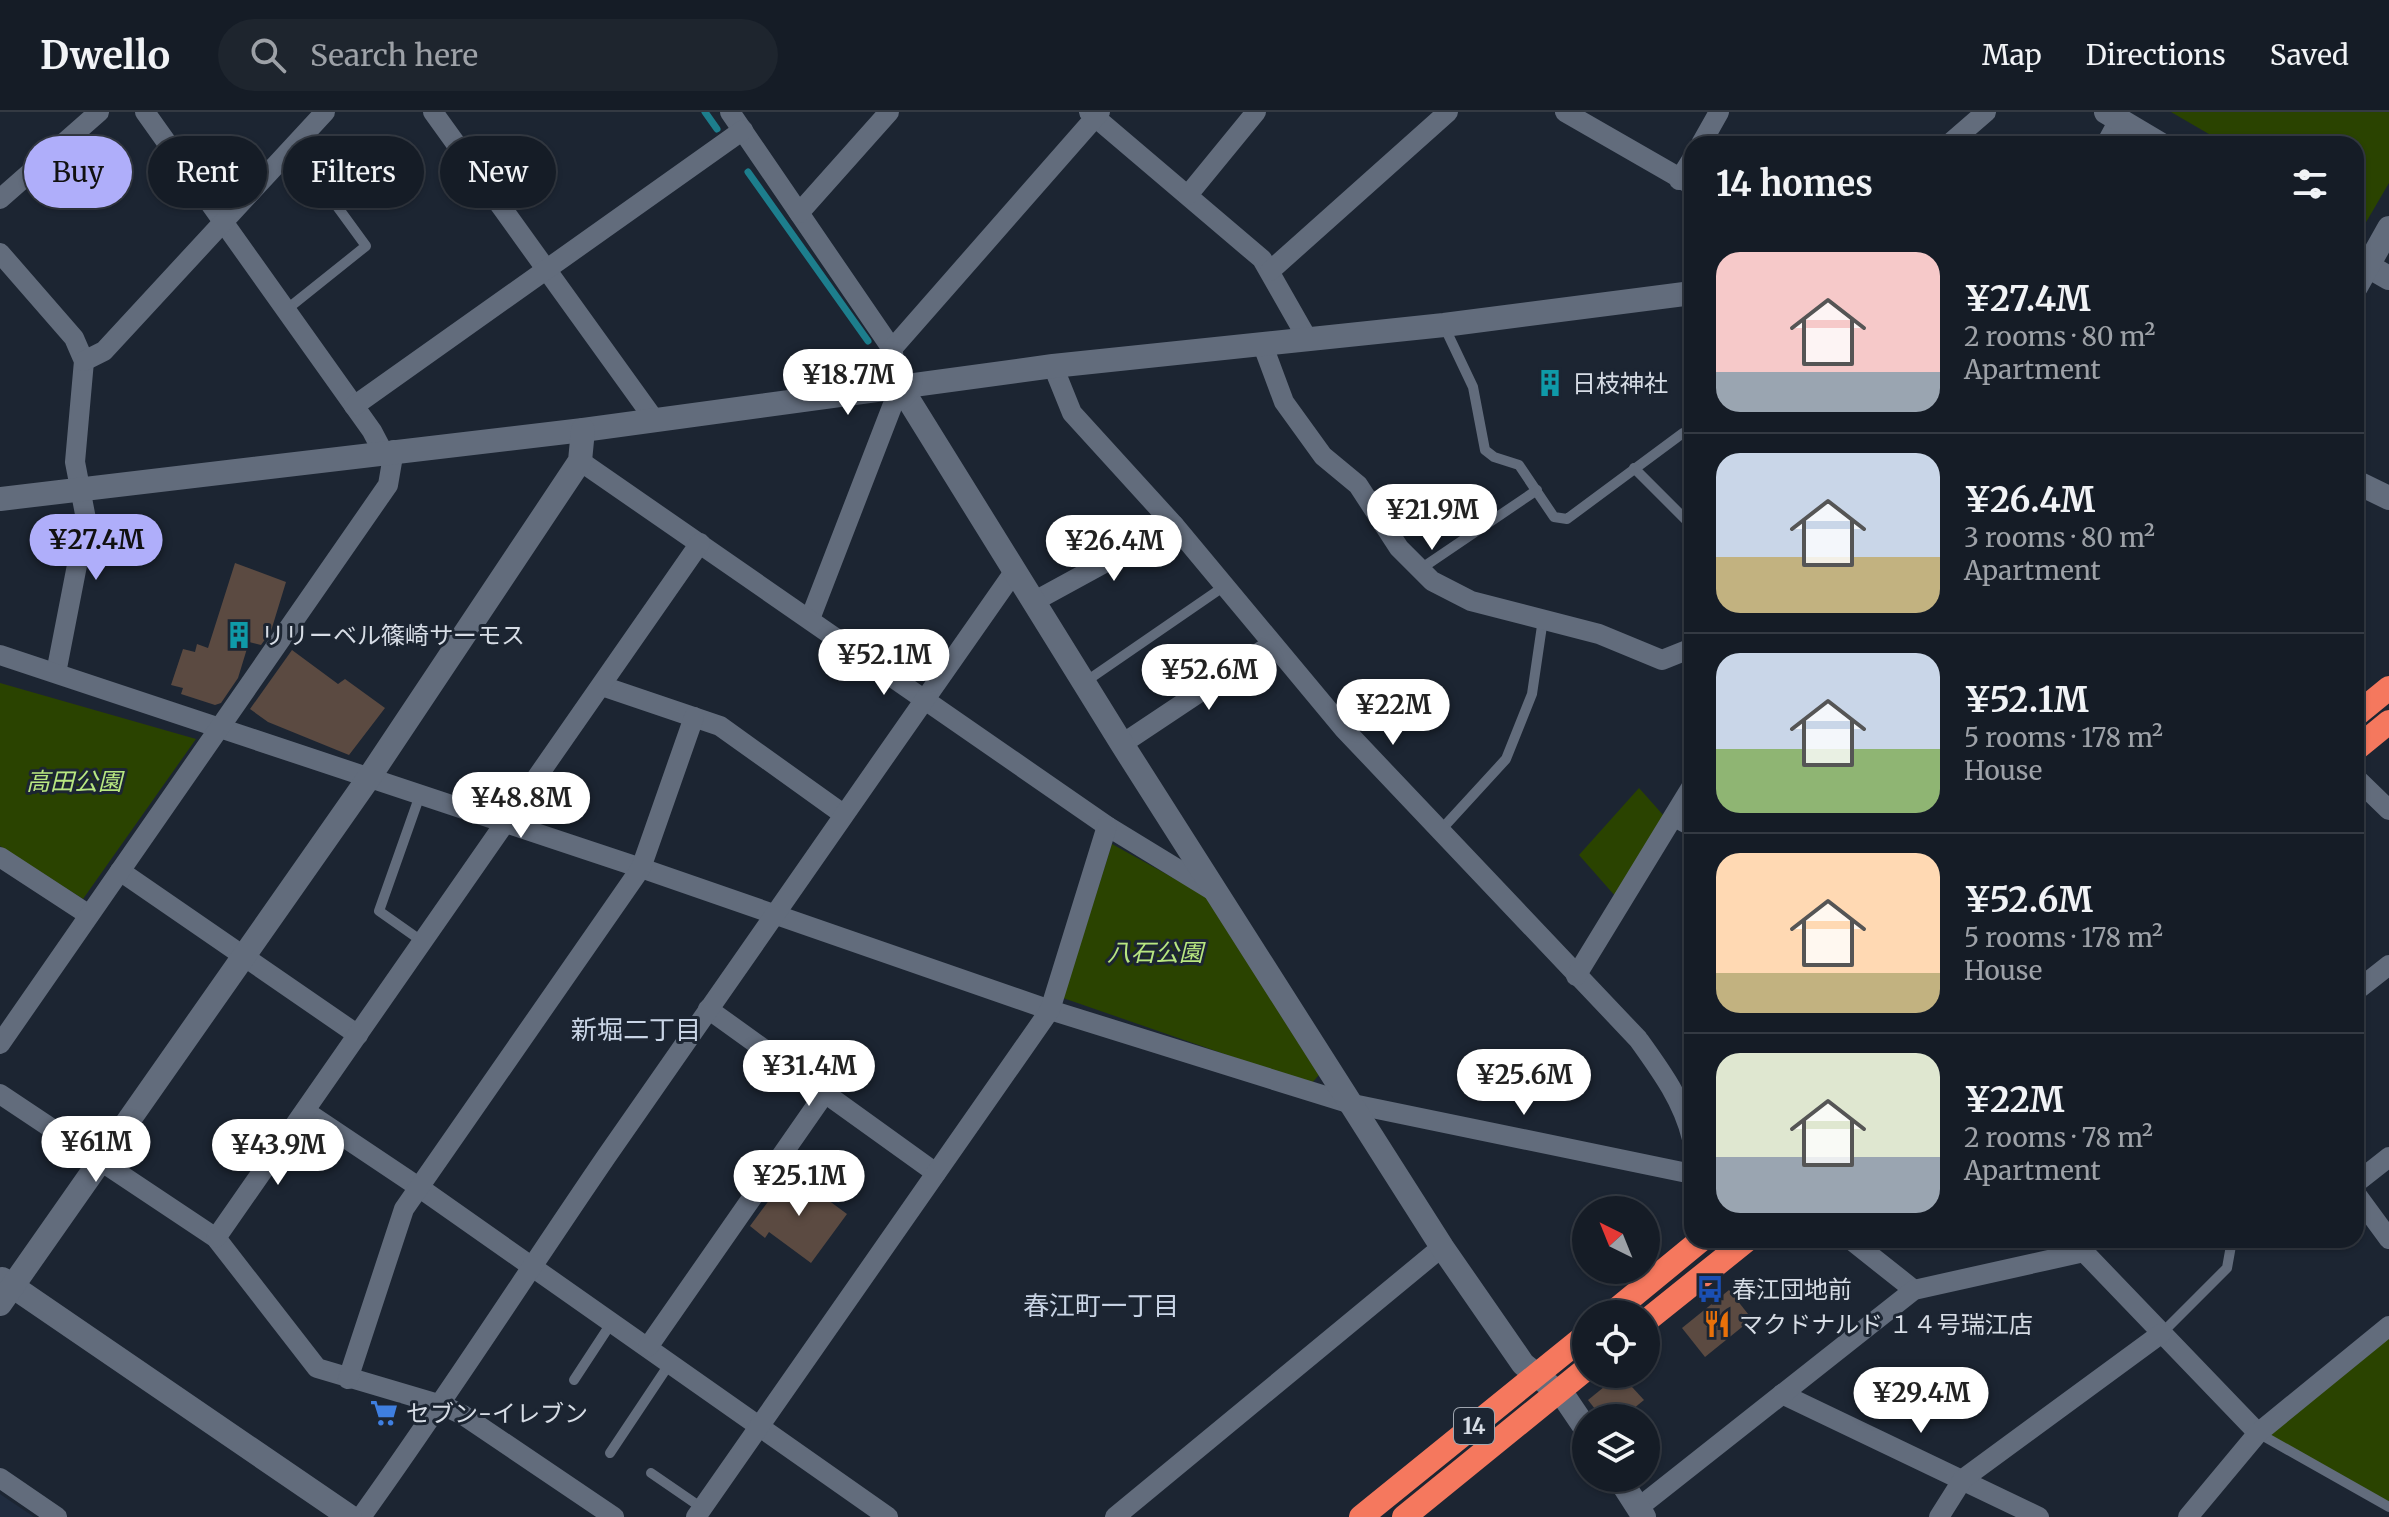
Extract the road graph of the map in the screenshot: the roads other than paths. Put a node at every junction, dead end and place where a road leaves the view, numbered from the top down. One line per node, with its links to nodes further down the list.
1 (99, 112): 23 (street)
2 (145, 112): 26 (street)
3 (325, 112): 15 (street)
4 (433, 112): 29 (street)
5 (730, 112): 14 (street)
6 (889, 112): 25 (street)
7 (1256, 112): 22 (street)
8 (1448, 112): 30 (street)
9 (1565, 112): 21 (street)
10 (1719, 112): 16 (street)
11 (1986, 112): 17 (street)
12 (1094, 114): 22 (street); 37 (street)
13 (2112, 116): 18 (street); 19 (street)
14 (743, 130): 25 (street); 29 (street)
15 (302, 136)
16 (1706, 136)
17 (1958, 136)
18 (2108, 136)
19 (2146, 136)
20 (283, 157): 26 (street)
21 (1684, 182)
22 (1188, 195): 30 (street)
23 (0, 199)
24 (338, 208): 33 (lane)
25 (799, 213): 37 (street)
26 (222, 222): 33 (street); 38 (street)
27 (2389, 228): 31 (street)
28 (0, 253): 38 (street)
29 (545, 270): 41 (street); 42 (street)
30 (1270, 271): 35 (street)
31 (2367, 273)
32 (1684, 294): 34 (street)
33 (286, 310): 41 (street)
34 (1444, 325): 35 (street); 50 (lane)
35 (1307, 338): 36 (street)
36 (1262, 343): 39 (street); 56 (street)
37 (892, 349): 40 (street)
38 (84, 361): 49 (street)
39 (1053, 366): 40 (street); 54 (street)
40 (900, 386): 42 (street); 57 (street); 60 (street)
41 (354, 406): 45 (street)
42 (654, 419): 43 (street)
43 (583, 430): 45 (street); 46 (street)
44 (1684, 433): 47 (lane)
45 (388, 451): 49 (street); 73 (street)
46 (580, 461): 55 (street); 76 (street)
47 (1634, 468): 50 (lane); 53 (lane)
48 (2364, 486): 51 (street)
49 (80, 490): 52 (street); 65 (street)
50 (1537, 490): 56 (lane)
51 (2389, 498)
52 (0, 499)
53 (1684, 518)
54 (1174, 525): 58 (street); 59 (street)
55 (700, 543): 60 (street); 67 (street)
56 (1419, 570): 61 (street)
57 (1014, 572): 59 (street); 69 (street)
58 (1226, 585): 62 (street); 66 (lane)
59 (1033, 602): 66 (street)
60 (810, 619): 69 (street)
61 (1543, 619): 63 (street); 86 (lane)
62 (1272, 644): 75 (street); 86 (street)
63 (1684, 651)
64 (0, 655): 65 (street)
65 (56, 673): 73 (street)
66 (1083, 683): 75 (street)
67 (602, 686): 71 (street); 83 (street)
68 (2389, 688): 70 (highway)
69 (926, 699): 81 (street); 84 (street)
70 (2364, 708)
71 (694, 717): 81 (street); 88 (street)
72 (2389, 722): 74 (highway)
73 (219, 727): 76 (street); 89 (street)
74 (2364, 742)
75 (1122, 744): 90 (street)
76 (368, 779): 78 (street); 94 (street)
77 (2364, 786): 80 (street)
78 (420, 795): 83 (street); 93 (lane)
79 (1684, 798): 82 (street)
80 (2389, 810)
81 (843, 814): 91 (street)
82 (1670, 820): 85 (lane); 96 (street)
83 (505, 825): 88 (street); 93 (street)
84 (1107, 826): 90 (street); 99 (street)
85 (1684, 828)
86 (1440, 831): 96 (street)
87 (0, 857): 92 (street)
88 (641, 868): 91 (street); 112 (street)
89 (120, 871): 92 (street); 94 (street)
90 (1215, 892): 104 (street)
91 (774, 913): 98 (street); 99 (street)
92 (89, 915): 101 (street)
93 (423, 942): 100 (street)
94 (241, 955): 100 (street); 108 (street)
95 (2389, 965): 97 (street)
96 (1576, 976): 106 (street)
97 (2364, 985)
98 (708, 1009): 102 (street); 123 (street)
99 (1050, 1010): 104 (street); 110 (street)
100 (358, 1035): 105 (street)
101 (0, 1044)
102 (825, 1093): 110 (street); 131 (street)
103 (0, 1094): 108 (street)
104 (1348, 1103): 109 (street); 116 (street)
105 (305, 1111): 112 (street); 114 (street)
106 (1684, 1112)
107 (2389, 1157): 111 (street)
108 (100, 1161): 114 (street); 124 (street)
109 (1684, 1172)
110 (936, 1173): 142 (street)
111 (2364, 1177)
112 (420, 1188): 123 (street); 135 (street)
113 (2364, 1205): 115 (street)
114 (216, 1238): 135 (street)
115 (2389, 1239)
116 (1442, 1247): 134 (street); 157 (street)
117 (1691, 1248): 126 (highway)
118 (1737, 1248): 127 (highway)
119 (1861, 1248): 125 (street)
120 (2081, 1248): 125 (street)
121 (2091, 1248): 130 (street)
122 (2231, 1248): 130 (lane)
123 (532, 1266): 128 (street); 140 (street)
124 (4, 1289): 153 (street)
125 (1914, 1290): 139 (street)
126 (1628, 1300)
127 (1660, 1310)
128 (612, 1322): 131 (street); 136 (lane)
129 (2389, 1326): 143 (street)
130 (2162, 1333): 143 (street); 147 (street)
131 (648, 1347): 133 (street)
132 (1572, 1347): 134 (highway, 14)
133 (670, 1363): 142 (street); 144 (lane)
134 (1536, 1377): 138 (street); 158 (highway, 14)
135 (348, 1379): 140 (street)
136 (574, 1380)
137 (1572, 1380): 138 (highway, 14)
138 (1558, 1392): 141 (street); 159 (highway, 14)
139 (1782, 1394): 147 (street); 151 (street)
140 (442, 1405): 154 (street); 155 (street)
141 (1572, 1410)
142 (759, 1426): 150 (street); 156 (street)
143 (2258, 1433): 149 (lane); 162 (street)
144 (610, 1453)
145 (651, 1473): 150 (lane)
146 (0, 1478): 152 (street)
147 (1963, 1479): 160 (street); 161 (street)
148 (1628, 1492): 151 (street)
149 (2389, 1507)
150 (699, 1512)
151 (1641, 1512)
152 (57, 1517)
153 (350, 1517)
154 (361, 1517)
155 (614, 1517)
156 (888, 1517)
157 (1115, 1517)
158 (1361, 1517)
159 (1404, 1517)
160 (1939, 1517)
161 (2039, 1517)
162 (2188, 1517)

